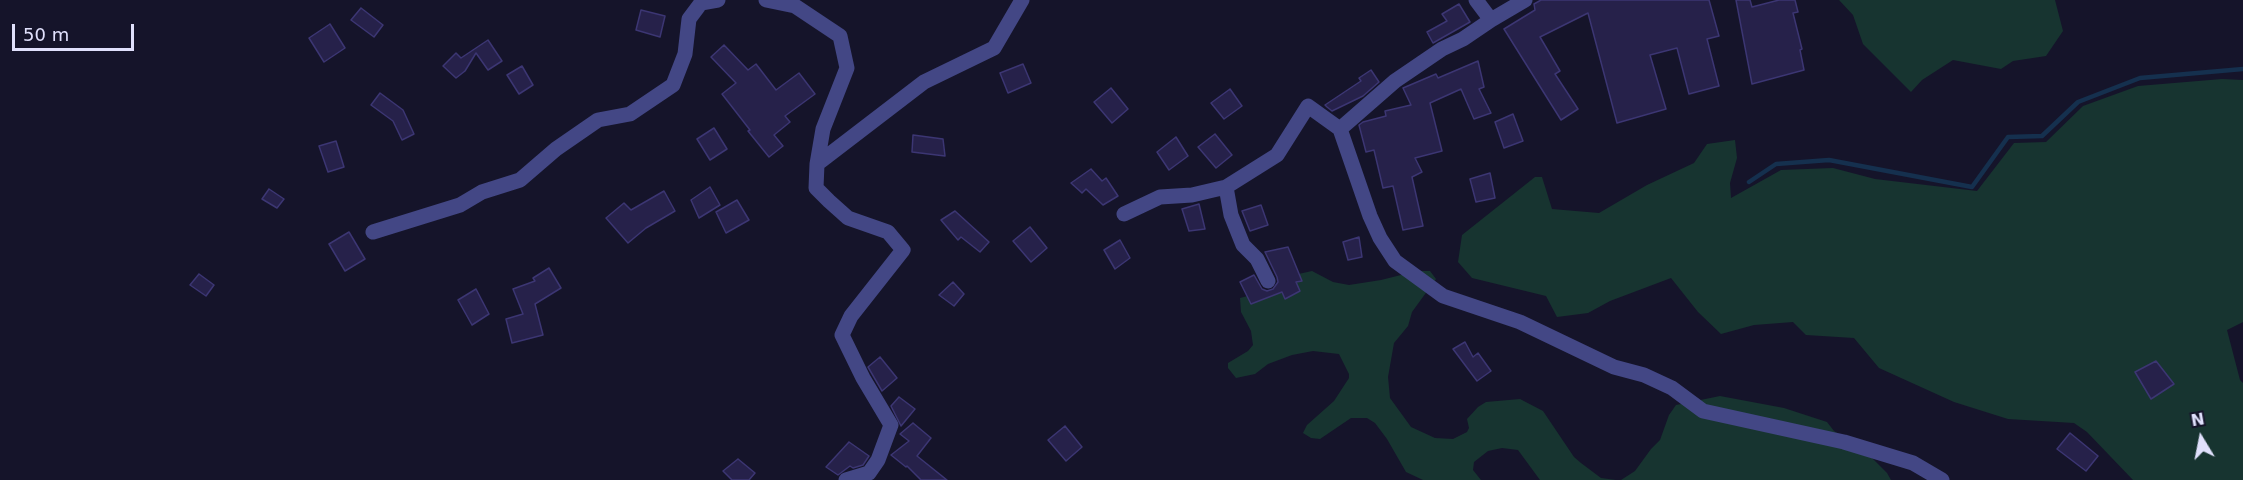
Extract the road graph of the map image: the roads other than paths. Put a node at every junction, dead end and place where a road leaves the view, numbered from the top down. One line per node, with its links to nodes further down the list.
1 (718, 0): 11 (street)
2 (766, 0): 8 (street)
3 (1022, 0): 8 (street)
4 (1476, 0): 6 (street)
5 (1525, 0): 6 (street)
6 (1491, 20): 7 (street)
7 (1340, 129): 9 (street); 14 (street)
8 (817, 164): 13 (street)
9 (1226, 187): 10 (street); 12 (street)
10 (1124, 214)
11 (373, 232)
12 (1268, 281)
13 (846, 480)
14 (1942, 480)

